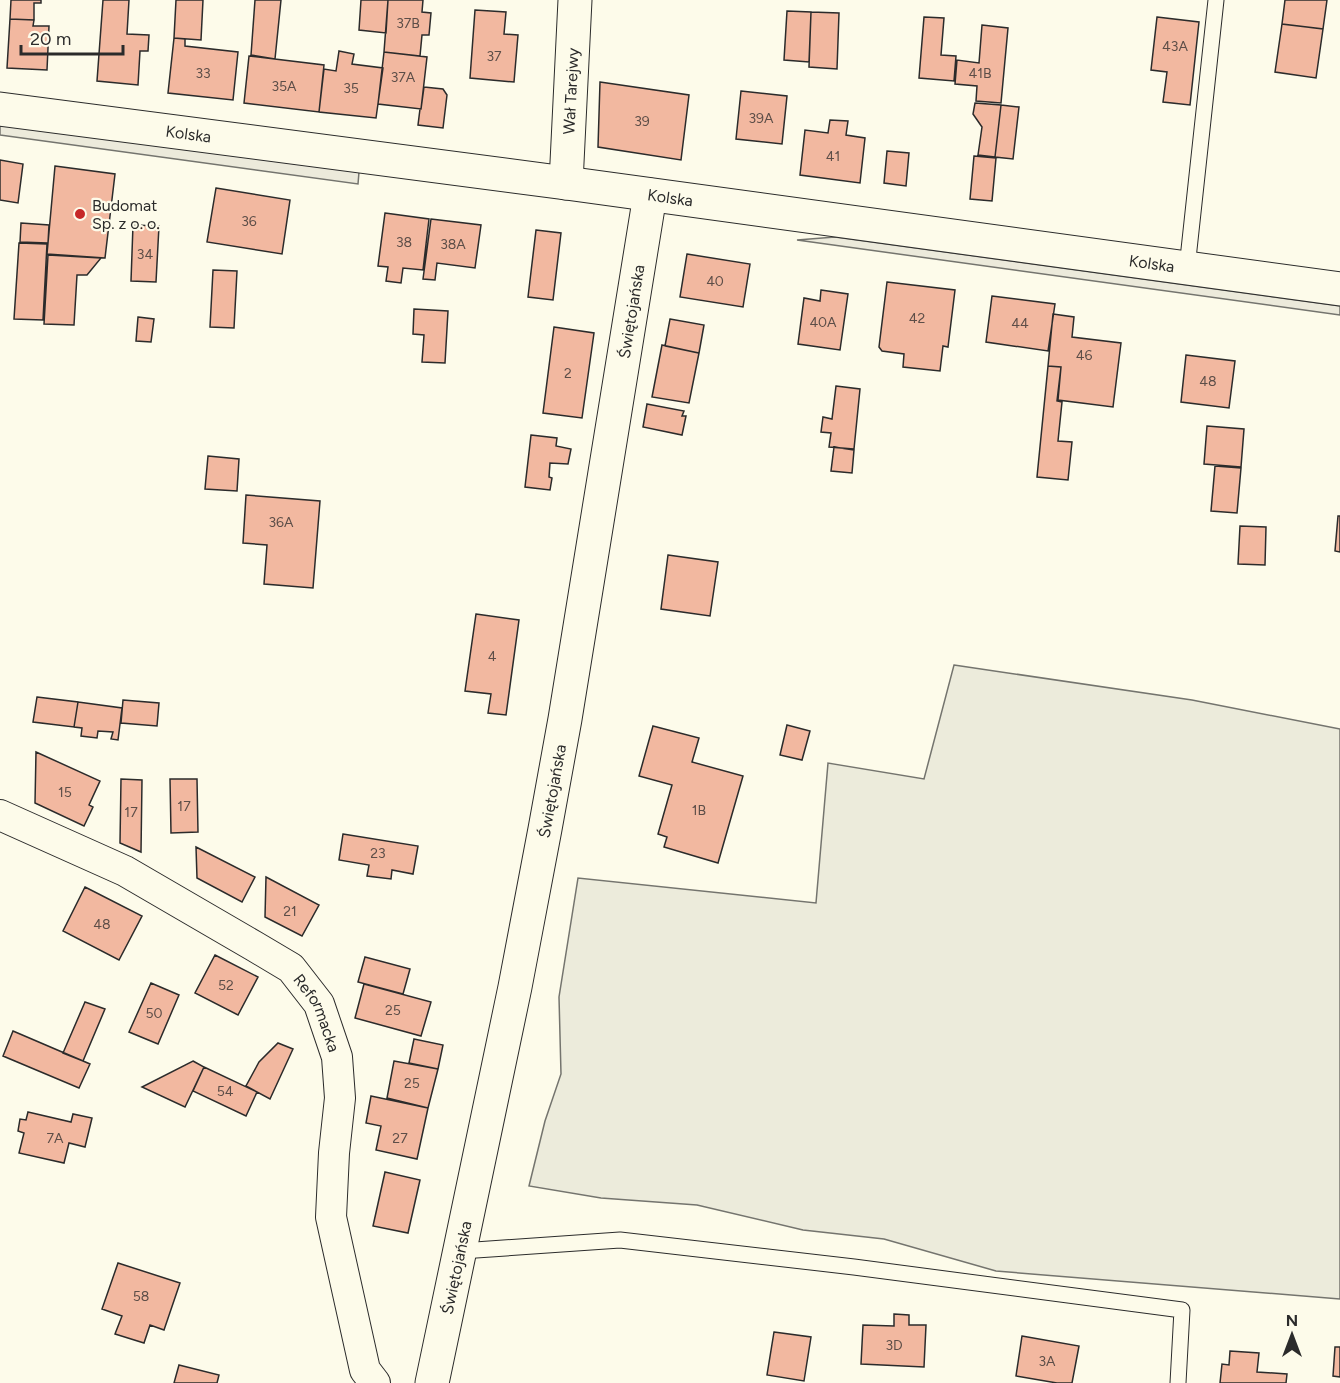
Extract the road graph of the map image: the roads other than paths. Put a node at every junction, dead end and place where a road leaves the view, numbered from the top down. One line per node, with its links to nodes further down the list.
1 (575, 0): 4 (street, Wał Tarejwy)
2 (1216, 0): 6 (lane)
3 (0, 109): 4 (street, Kolska)
4 (566, 183): 5 (street, Kolska)
5 (650, 195): 6 (street, Kolska); 9 (street, Świętojańska)
6 (1187, 268): 7 (street, Kolska)
7 (1340, 289)
8 (0, 815): 10 (street, Reformacka)
9 (461, 1251): 11 (street, Świętojańska); 12 (lane)
10 (375, 1383)
11 (432, 1383)
12 (1178, 1383)

